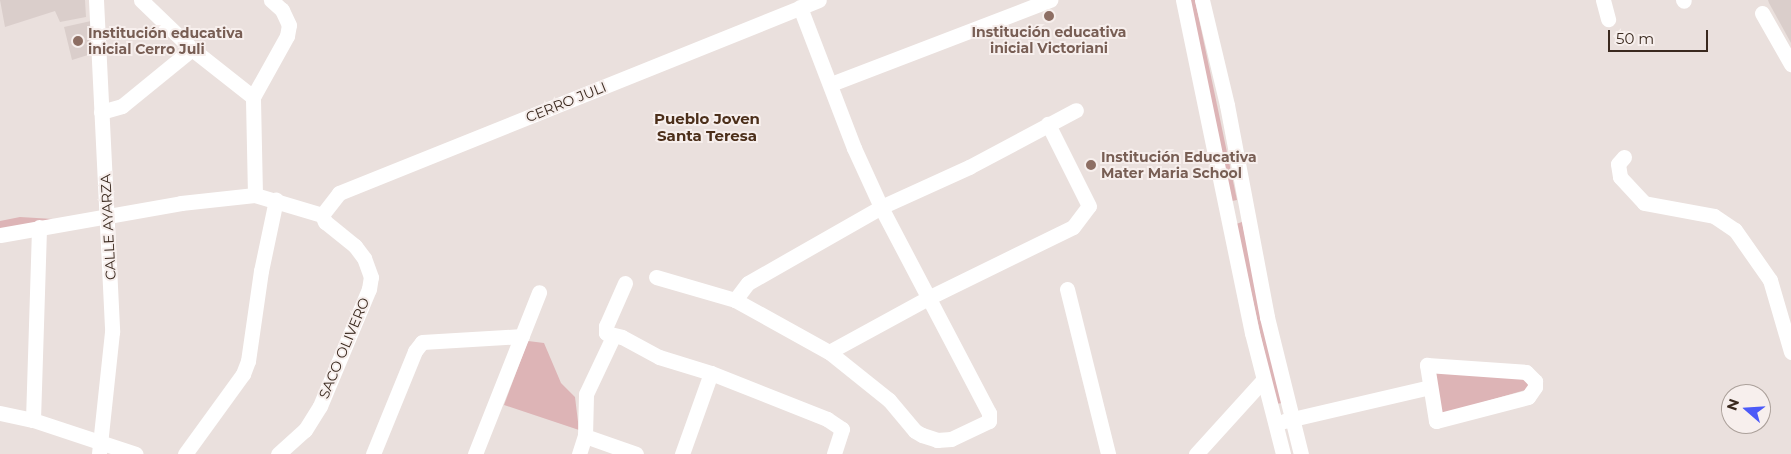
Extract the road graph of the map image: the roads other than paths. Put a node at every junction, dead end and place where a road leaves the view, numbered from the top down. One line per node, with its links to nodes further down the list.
1 (96, 0): 17 (street, CALLE AYARZA)
2 (141, 0): 12 (street)
3 (271, 0): 15 (street)
4 (819, 0): 9 (street, CERRO JULI)
5 (1050, 0): 14 (street)
6 (1183, 0): 24 (street)
7 (1202, 0): 23 (street)
8 (1603, 0): 11 (street)
9 (800, 7): 14 (street); 26 (street, CERRO JULI)
10 (1762, 13): 13 (street)
11 (1608, 19)
12 (192, 49): 15 (street); 17 (street)
13 (1791, 64)
14 (831, 84): 22 (street)
15 (253, 97): 20 (street)
16 (1076, 110): 18 (street)
17 (101, 112): 25 (street, CALLE AYARZA)
18 (1048, 124): 22 (street); 33 (street)
19 (1624, 157): 38 (street)
20 (255, 195): 21 (street); 25 (street)
21 (276, 200): 26 (street); 50 (street)
22 (881, 207): 33 (street); 34 (street)
23 (1246, 208): 24 (street); 43 (street)
24 (1227, 213): 40 (street)
25 (108, 215): 27 (street); 48 (street, CALLE AYARZA)
26 (322, 215): 51 (street, SACO OLIVERO)
27 (39, 227): 28 (street); 44 (street)
28 (0, 235)
29 (656, 277): 34 (street)
30 (625, 283): 36 (street)
31 (1067, 289): 58 (street)
32 (540, 292): 35 (street)
33 (928, 298): 37 (street); 47 (street)
34 (735, 300): 37 (street)
35 (522, 336): 52 (street); 53 (street)
36 (613, 337): 39 (street); 46 (street)
37 (829, 352): 47 (street)
38 (1791, 352)
39 (711, 373): 56 (street); 57 (street)
40 (1263, 380): 45 (street); 59 (street)
41 (1430, 387): 41 (street); 43 (street)
42 (0, 413): 44 (street)
43 (1292, 419): 45 (street); 61 (street)
44 (33, 420): 48 (street)
45 (1275, 423): 60 (street)
46 (585, 436): 54 (street); 55 (street)
47 (935, 447)
48 (100, 448): 49 (street)
49 (136, 454)
50 (185, 454)
51 (278, 454)
52 (374, 454)
53 (475, 454)
54 (579, 454)
55 (636, 454)
56 (682, 454)
57 (834, 454)
58 (1108, 454)
59 (1196, 454)
60 (1283, 454)
61 (1301, 454)

